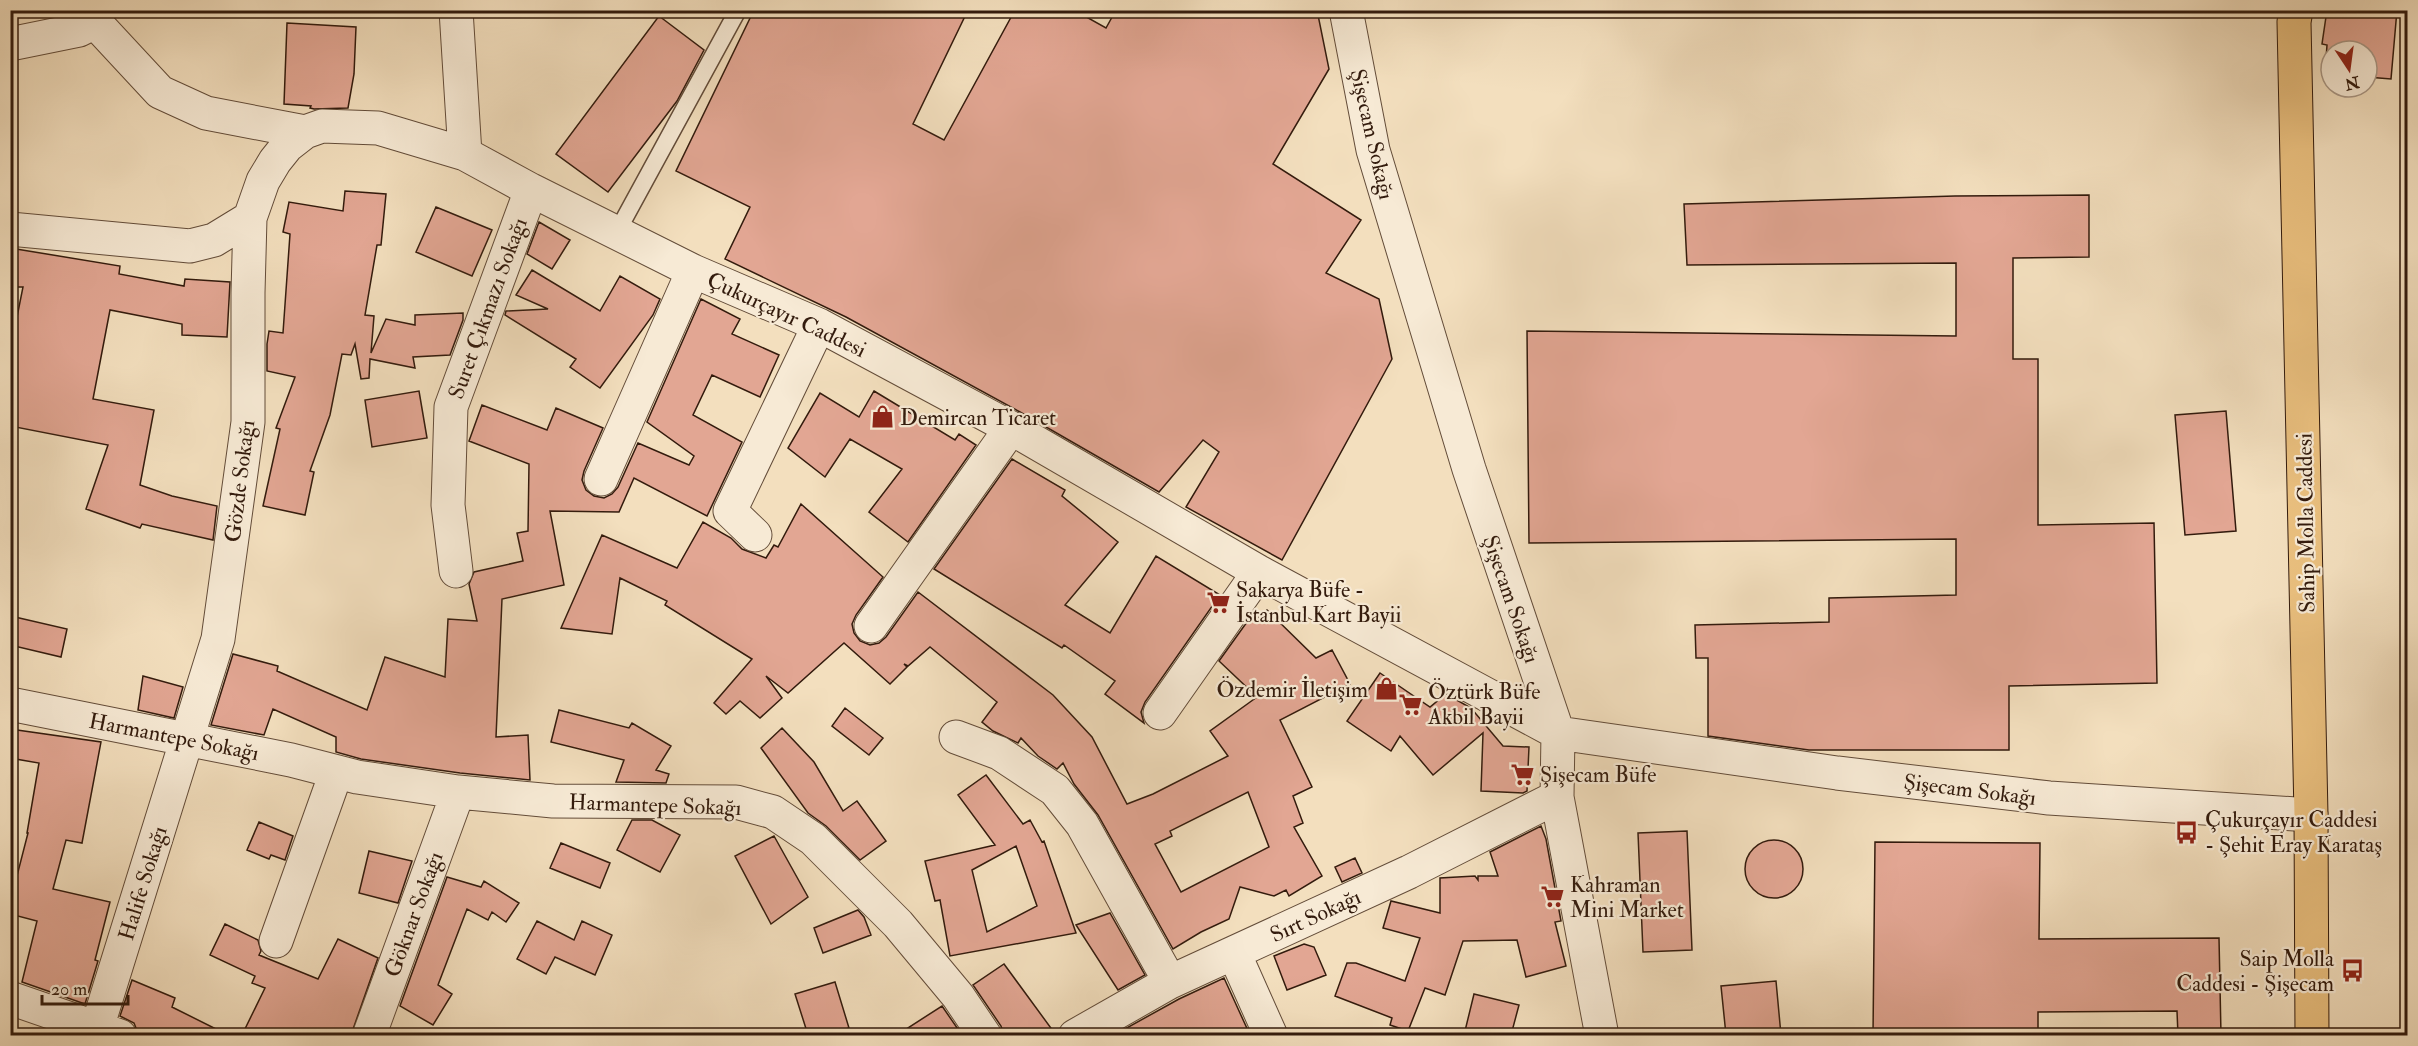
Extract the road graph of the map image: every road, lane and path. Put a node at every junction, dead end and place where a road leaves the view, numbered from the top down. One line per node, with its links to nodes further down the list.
1 (456, 10): 8 (street)
2 (738, 10): 12 (lane)
3 (1346, 10): 23 (street, Şişecam Sokağı)
4 (2296, 10): 29 (main road, Sahip Molla Caddesi)
5 (94, 16): 6 (street); 7 (street)
6 (10, 44)
7 (305, 132): 8 (street, Çukurçayır Caddesi); 10 (street)
8 (465, 154): 9 (street, Çukurçayır Caddesi)
9 (531, 190): 12 (street, Çukurçayır Caddesi); 18 (street, Suret Çıkmazı Sokağı)
10 (250, 218): 11 (street); 25 (street, Gözde Sokağı)
11 (10, 229)
12 (617, 232): 13 (street, Çukurçayır Caddesi)
13 (693, 270): 14 (street, Çukurçayır Caddesi); 16 (street)
14 (819, 325): 15 (street, Çukurçayır Caddesi); 17 (street)
15 (1011, 428): 19 (street, Çukurçayır Caddesi); 20 (street)
16 (602, 479)
17 (755, 535)
18 (456, 571)
19 (1259, 572): 22 (street); 23 (street, Çukurçayır Caddesi)
20 (871, 626)
21 (10, 704): 25 (street, Harmantepe Sokağı)
22 (1160, 713)
23 (1558, 733): 28 (street); 29 (street, Şişecam Sokağı)
24 (956, 737): 32 (street)
25 (187, 739): 26 (street, Harmantepe Sokağı); 34 (street, Halife Sokağı)
26 (336, 773): 27 (street, Harmantepe Sokağı); 30 (street)
27 (458, 792): 35 (street, Göknar Sokağı); 36 (street, Harmantepe Sokağı)
28 (1557, 797): 31 (street, Sırt Sokağı); 39 (street)
29 (2311, 815): 40 (main road, Sahip Molla Caddesi)
30 (276, 941)
31 (1234, 953): 32 (street, Sırt Sokağı); 38 (street)
32 (1170, 982): 37 (street, Sırt Sokağı)
33 (10, 998): 34 (street)
34 (109, 1031)
35 (369, 1035)
36 (985, 1035)
37 (1075, 1035)
38 (1271, 1035)
39 (1602, 1035)
40 (2312, 1035)

